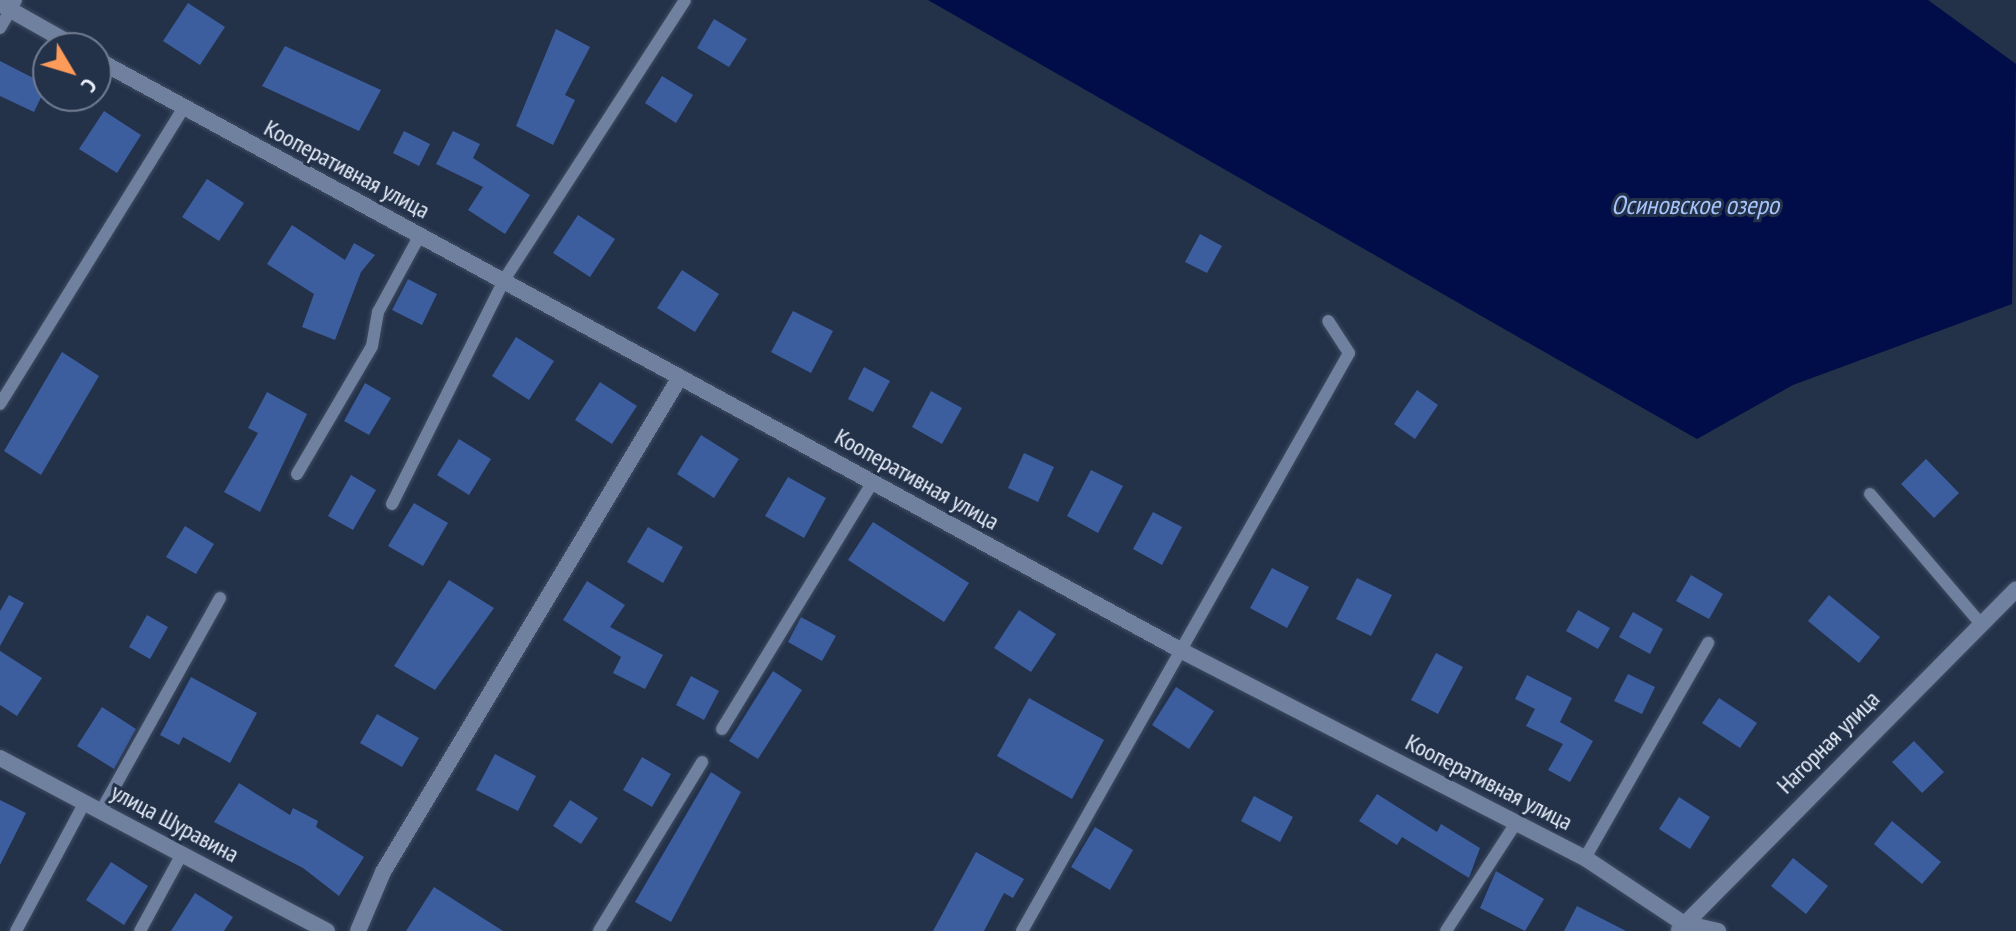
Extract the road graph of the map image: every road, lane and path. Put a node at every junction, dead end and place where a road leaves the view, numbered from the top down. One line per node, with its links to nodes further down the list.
1 (685, 0): 8 (lane)
2 (9, 4): 3 (lane); 4 (street)
3 (0, 28)
4 (53, 32)
5 (112, 68): 6 (street, Кооперативная улица)
6 (183, 109): 7 (street, Кооперативная улица); 11 (lane)
7 (420, 235): 8 (street, Кооперативная улица); 12 (lane)
8 (504, 280): 10 (street, Кооперативная улица); 15 (lane)
9 (1328, 321): 20 (lane)
10 (680, 377): 13 (street, Кооперативная улица); 33 (street)
11 (0, 404)
12 (297, 474)
13 (873, 482): 20 (street, Кооперативная улица); 21 (lane)
14 (1870, 494): 18 (lane)
15 (392, 504)
16 (2016, 590): 18 (street, Нагорная улица)
17 (220, 598): 25 (lane)
18 (1980, 623): 29 (street, Нагорная улица)
19 (1708, 643): 28 (lane)
20 (1184, 652): 26 (street, Кооперативная улица); 35 (lane)
21 (722, 729)
22 (0, 758): 24 (street, улица Шуравина)
23 (702, 762): 34 (lane)
24 (85, 802): 25 (street, улица Шуравина); 30 (lane)
25 (101, 811): 27 (street, улица Шуравина)
26 (1516, 823): 28 (street, Кооперативная улица); 36 (lane)
27 (182, 854): 31 (lane); 32 (street, улица Шуравина)
28 (1585, 858): 29 (street, Кооперативная улица)
29 (1680, 927): 37 (street, Кооперативная улица)
30 (16, 931)
31 (140, 931)
32 (327, 931)
33 (358, 931)
34 (599, 931)
35 (1022, 931)
36 (1446, 931)
37 (1718, 931)

